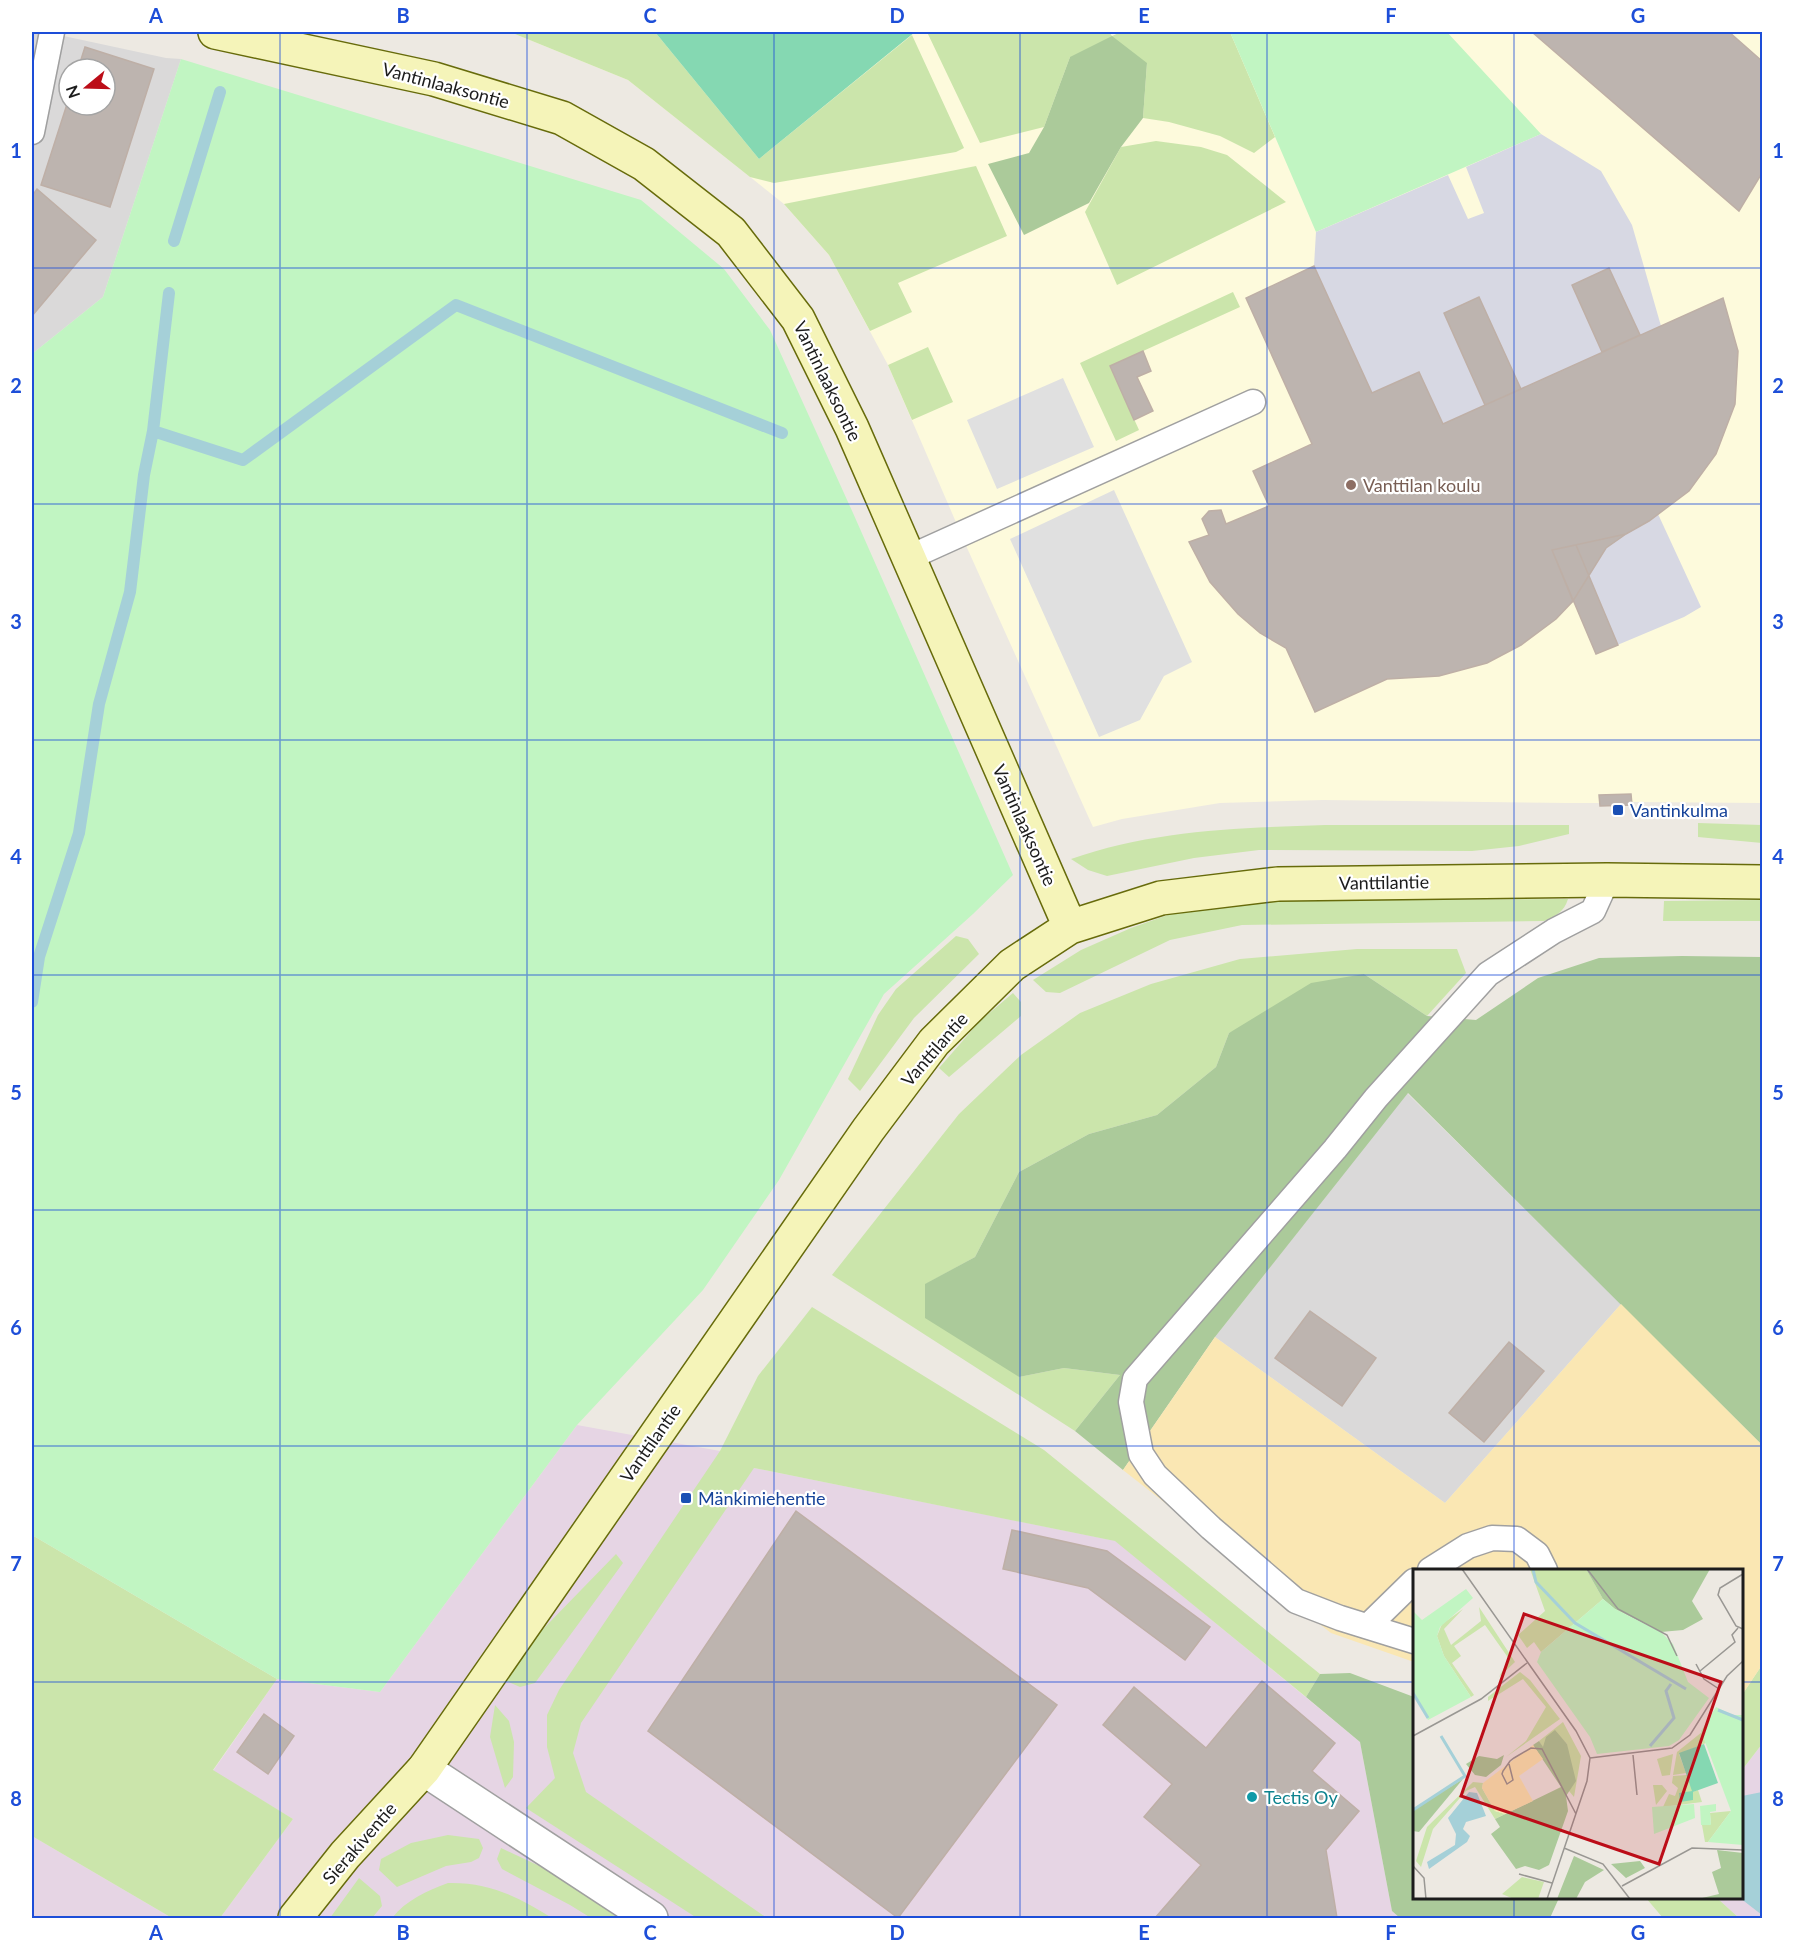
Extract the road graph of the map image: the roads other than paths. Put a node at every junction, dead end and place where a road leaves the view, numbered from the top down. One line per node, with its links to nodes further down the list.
1 (52, 32): 3 (lane)
2 (215, 32): 5 (street, Vantinlaaksontie)
3 (32, 132)
4 (1254, 402): 5 (lane)
5 (908, 558): 8 (street, Vantinlaaksontie)
6 (1607, 880): 7 (street, Vanttilantie); 8 (street, Vanttilantie); 12 (lane)
7 (1762, 882)
8 (1070, 927): 14 (street, Vanttilantie)
9 (1433, 1569): 10 (lane)
10 (1544, 1569)
11 (1413, 1582): 12 (lane)
12 (1368, 1626): 13 (lane)
13 (1413, 1641)
14 (424, 1769): 15 (street, Sierakiventie); 16 (street)
15 (295, 1918)
16 (651, 1918)

